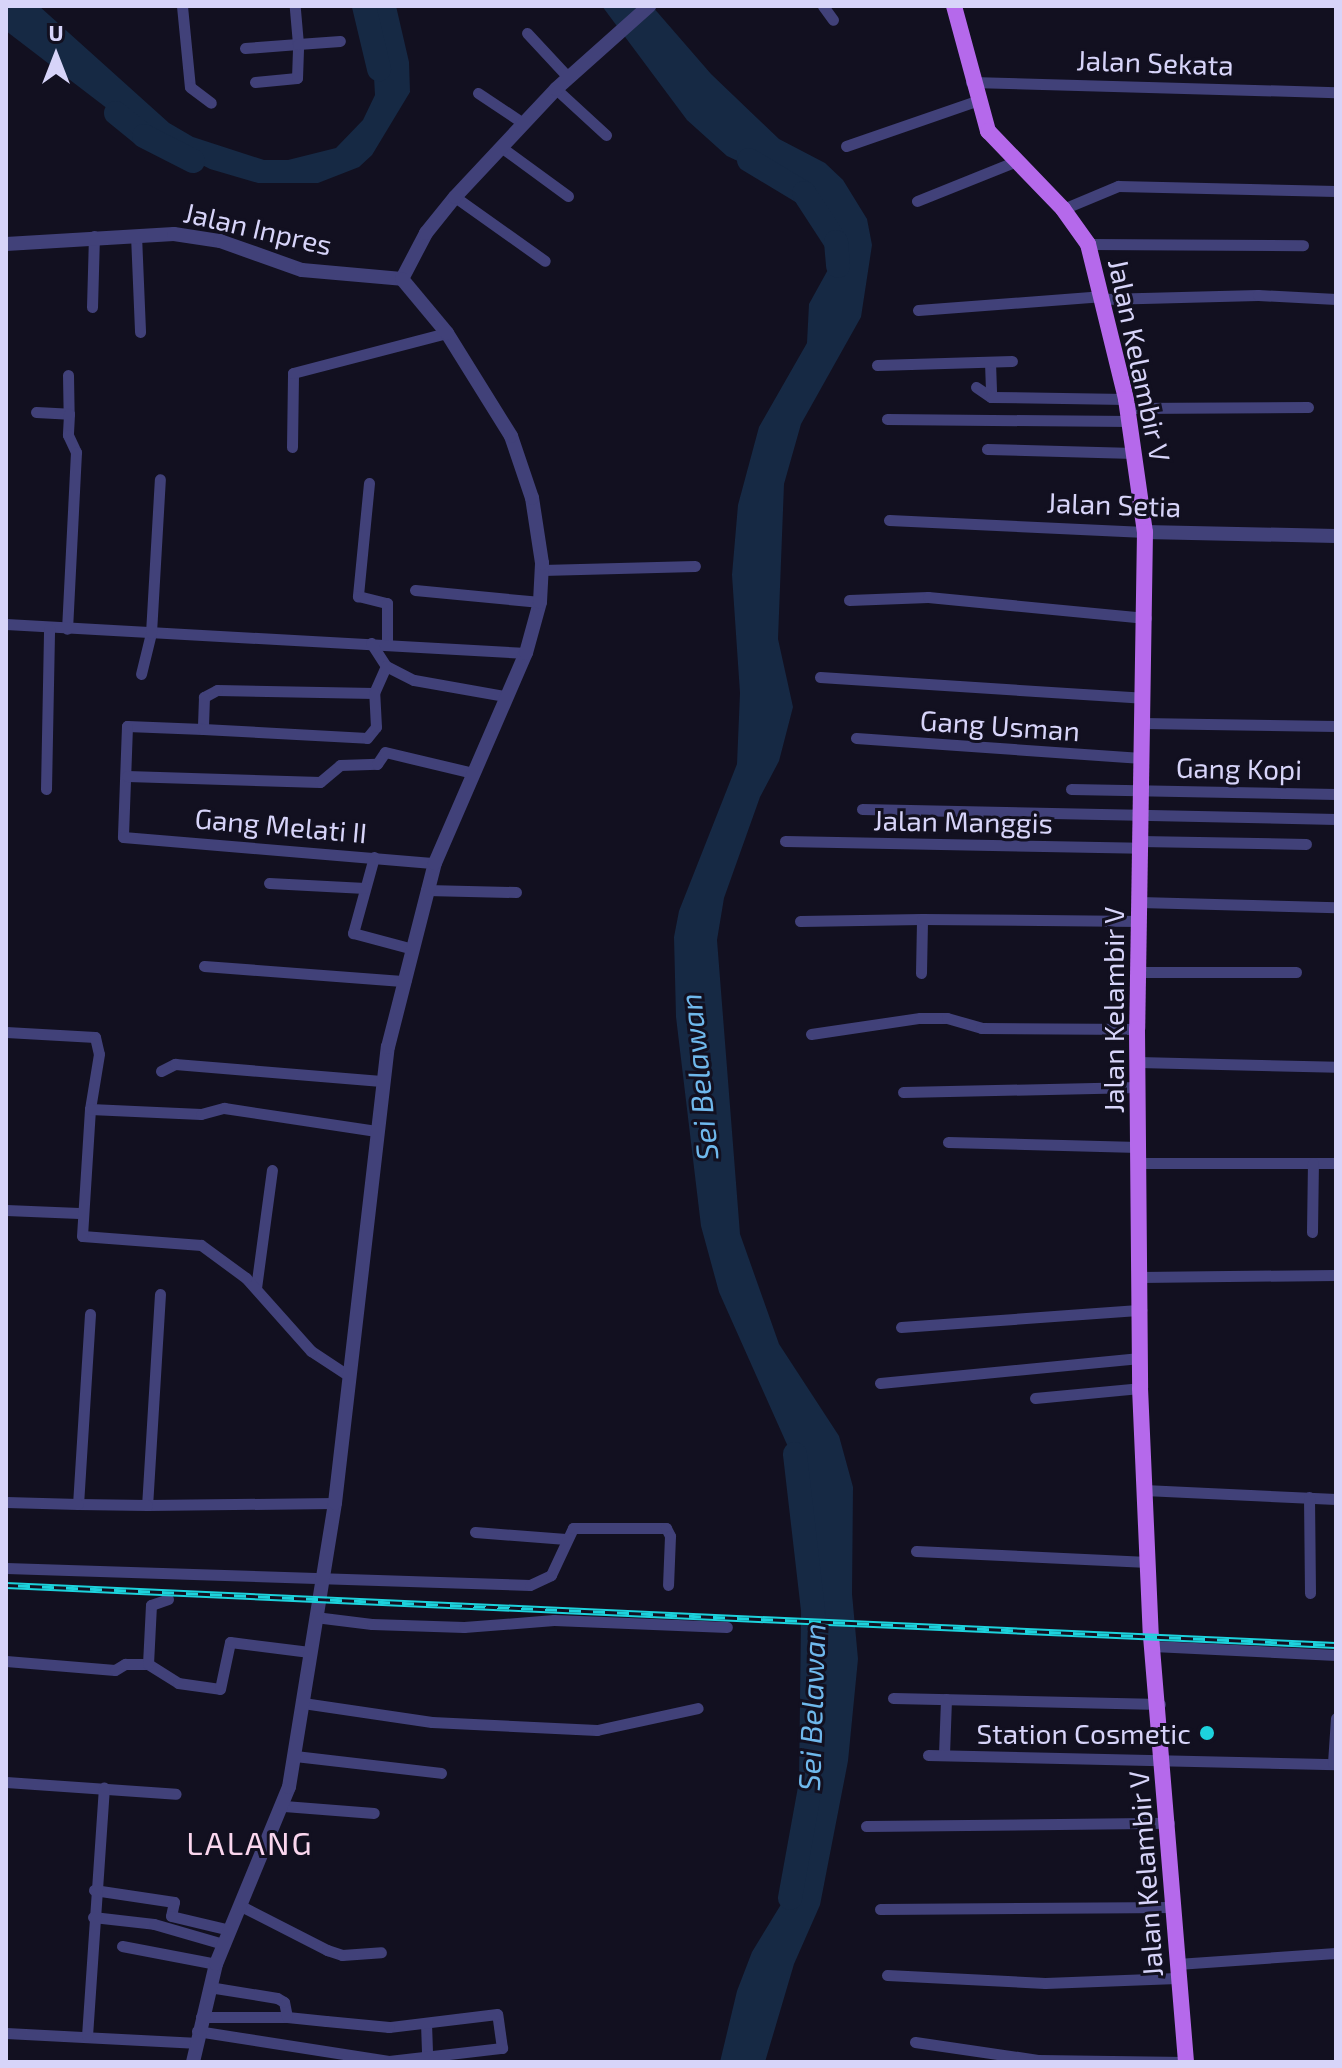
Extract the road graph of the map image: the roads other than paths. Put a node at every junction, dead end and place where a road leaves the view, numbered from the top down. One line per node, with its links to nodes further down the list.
1 (182, 6): 18 (street)
2 (295, 6): 9 (street)
3 (649, 6): 11 (street)
4 (823, 6): 6 (street)
5 (954, 6): 13 (main road, Jalan Kelambir V)
6 (833, 20)
7 (527, 33): 11 (street)
8 (340, 41): 9 (street)
9 (298, 44): 10 (street); 12 (street)
10 (245, 48)
11 (568, 77): 14 (street)
12 (255, 82)
13 (971, 82): 15 (street, Jalan Sekata); 17 (main road, Jalan Kelambir V)
14 (556, 89): 19 (street); 20 (street)
15 (1336, 92)
16 (478, 93): 19 (street)
17 (976, 101): 21 (street); 23 (main road, Jalan Kelambir V)
18 (211, 103)
19 (523, 123): 22 (street)
20 (606, 135)
21 (846, 146)
22 (501, 147): 25 (street); 26 (street)
23 (1014, 162): 27 (street); 28 (main road, Jalan Kelambir V)
24 (1336, 191): 28 (street)
25 (568, 196)
26 (455, 197): 34 (street); 35 (street)
27 (917, 201)
28 (1063, 209): 32 (main road, Jalan Kelambir V)
29 (136, 235): 30 (street, Jalan Inpres); 35 (street, Jalan Inpres); 40 (street)
30 (94, 236): 31 (street, Jalan Inpres); 38 (street)
31 (6, 244)
32 (1088, 244): 33 (street); 36 (main road, Jalan Kelambir V)
33 (1303, 245)
34 (545, 261)
35 (402, 279): 41 (street)
36 (1104, 298): 37 (street); 39 (street); 49 (main road, Jalan Kelambir V)
37 (1336, 299)
38 (92, 307)
39 (918, 310)
40 (140, 332)
41 (447, 333): 53 (street); 62 (street)
42 (1012, 361): 43 (street)
43 (990, 362): 44 (street); 47 (street)
44 (877, 365)
45 (68, 375): 51 (street)
46 (976, 387): 47 (street)
47 (991, 397): 49 (street)
48 (1308, 407): 49 (street)
49 (1128, 409): 52 (street); 55 (main road, Jalan Kelambir V)
50 (36, 412): 51 (street)
51 (69, 414): 69 (street)
52 (887, 419)
53 (292, 447)
54 (987, 449): 55 (street)
55 (1134, 453): 59 (main road, Jalan Kelambir V)
56 (160, 479): 70 (street)
57 (369, 483): 72 (street)
58 (889, 520): 59 (street, Jalan Setia)
59 (1145, 532): 60 (street, Jalan Setia); 66 (main road, Jalan Kelambir V)
60 (1336, 536)
61 (695, 566): 62 (street)
62 (542, 570): 65 (street)
63 (415, 590): 65 (street)
64 (849, 600): 66 (street)
65 (540, 602): 73 (street)
66 (1146, 618): 79 (main road, Jalan Kelambir V)
67 (6, 624): 68 (street)
68 (49, 628): 69 (street); 87 (street)
69 (67, 629): 70 (street)
70 (151, 633): 71 (street); 75 (street)
71 (371, 643): 72 (street); 74 (street)
72 (387, 643): 73 (street)
73 (526, 653): 78 (street)
74 (386, 666): 77 (street); 78 (street)
75 (141, 674)
76 (820, 677): 79 (street)
77 (374, 693): 82 (street); 82 (street)
78 (504, 696): 85 (street)
79 (1142, 698): 80 (main road, Jalan Kelambir V)
80 (1142, 723): 81 (street); 84 (main road, Jalan Kelambir V)
81 (1336, 726)
82 (203, 729): 86 (street)
83 (856, 738): 84 (street, Gang Usman)
84 (1141, 758): 89 (main road, Jalan Kelambir V)
85 (473, 773): 86 (street); 98 (street)
86 (127, 776): 97 (street, Gang Melati II)
87 (46, 789)
88 (1071, 789): 89 (street, Gang Kopi)
89 (1140, 790): 90 (street, Gang Kopi); 92 (main road, Jalan Kelambir V)
90 (1336, 794)
91 (862, 809): 92 (street)
92 (1140, 817): 93 (street); 95 (main road, Jalan Kelambir V)
93 (1336, 819)
94 (785, 841): 95 (street, Jalan Manggis)
95 (1140, 844): 96 (street, Jalan Manggis); 103 (main road, Jalan Kelambir V)
96 (1306, 844)
97 (374, 857): 98 (street, Gang Melati II); 100 (street)
98 (435, 863): 101 (street)
99 (269, 883): 100 (street)
100 (365, 888): 108 (street)
101 (426, 890): 102 (street); 108 (street)
102 (516, 892)
103 (1139, 902): 104 (street); 107 (main road, Jalan Kelambir V)
104 (1336, 907)
105 (922, 919): 106 (street); 107 (street); 112 (street)
106 (800, 921)
107 (1139, 921): 110 (main road, Jalan Kelambir V)
108 (413, 949): 113 (street)
109 (204, 966): 113 (street)
110 (1138, 972): 111 (street); 114 (main road, Jalan Kelambir V)
111 (1296, 972)
112 (921, 973)
113 (405, 981): 120 (street)
114 (1137, 1029): 116 (street); 117 (main road, Jalan Kelambir V)
115 (6, 1032): 123 (street)
116 (811, 1034)
117 (1138, 1062): 118 (street); 121 (main road, Jalan Kelambir V)
118 (1336, 1067)
119 (161, 1071): 120 (street)
120 (381, 1081): 124 (street)
121 (1139, 1087): 122 (street); 126 (main road, Jalan Kelambir V)
122 (903, 1092)
123 (90, 1109): 124 (street); 131 (street)
124 (376, 1131): 141 (street)
125 (948, 1142): 126 (street)
126 (1138, 1155): 127 (street); 134 (main road, Jalan Kelambir V)
127 (1313, 1163): 128 (street); 132 (street)
128 (1336, 1163)
129 (272, 1170): 135 (street)
130 (6, 1210): 131 (street)
131 (79, 1213): 135 (street)
132 (1312, 1232)
133 (1336, 1275): 134 (street)
134 (1140, 1277): 137 (main road, Jalan Kelambir V)
135 (256, 1288): 141 (street)
136 (160, 1294): 151 (street)
137 (1141, 1310): 139 (street); 140 (main road, Jalan Kelambir V)
138 (90, 1314): 150 (street)
139 (901, 1327)
140 (1140, 1358): 142 (street); 143 (main road, Jalan Kelambir V)
141 (346, 1374): 149 (street)
142 (880, 1383)
143 (1140, 1388): 144 (street); 145 (main road, Jalan Kelambir V)
144 (1035, 1398)
145 (1144, 1490): 146 (street); 155 (main road, Jalan Kelambir V)
146 (1309, 1497): 147 (street); 159 (street)
147 (1336, 1499)
148 (6, 1502): 150 (street)
149 (335, 1503): 151 (street); 157 (street)
150 (78, 1504): 151 (street)
151 (147, 1505)
152 (475, 1532): 153 (street)
153 (566, 1539): 157 (street); 158 (street)
154 (916, 1551): 155 (street)
155 (1148, 1562): 163 (main road, Jalan Kelambir V)
156 (6, 1568): 157 (street)
157 (322, 1578): 161 (street)
158 (668, 1585)
159 (1310, 1593)
160 (168, 1599): 167 (street)
161 (315, 1617): 162 (street); 164 (street)
162 (727, 1627)
163 (1153, 1646): 165 (street); 171 (main road, Jalan Kelambir V)
164 (309, 1652): 167 (street); 170 (street)
165 (1336, 1655)
166 (6, 1661): 167 (street)
167 (148, 1664)
168 (893, 1698): 169 (street)
169 (946, 1699): 171 (street); 174 (street)
170 (303, 1703): 172 (street); 176 (street)
171 (1160, 1704): 177 (main road, Jalan Kelambir V)
172 (698, 1708)
173 (1336, 1718): 178 (street)
174 (944, 1754): 175 (street); 177 (street)
175 (928, 1755)
176 (295, 1756): 179 (street); 183 (street)
177 (1164, 1761): 178 (street); 185 (main road, Jalan Kelambir V)
178 (1334, 1763)
179 (441, 1773)
180 (6, 1782): 181 (street)
181 (104, 1788): 182 (street); 187 (street)
182 (176, 1794)
183 (284, 1806): 184 (street); 188 (street)
184 (374, 1813)
185 (1169, 1823): 186 (street); 189 (main road, Jalan Kelambir V)
186 (866, 1826)
187 (94, 1890): 191 (street); 192 (street)
188 (241, 1906): 193 (street); 195 (street)
189 (1174, 1907): 190 (street); 198 (main road, Jalan Kelambir V)
190 (880, 1909)
191 (93, 1917): 192 (street); 205 (street)
192 (170, 1922): 193 (street)
193 (226, 1937): 197 (street)
194 (122, 1946): 197 (street)
195 (381, 1952)
196 (1336, 1953): 198 (street)
197 (216, 1964): 200 (street)
198 (1177, 1971): 199 (street); 209 (main road, Jalan Kelambir V)
199 (887, 1975)
200 (209, 1987): 201 (street); 203 (street)
201 (286, 2017): 202 (street); 203 (street)
202 (426, 2023): 207 (street); 207 (street)
203 (197, 2030): 205 (street); 207 (street); 208 (street)
204 (6, 2033): 205 (street)
205 (87, 2036)
206 (915, 2042): 209 (street)
207 (427, 2058)
208 (193, 2062)
209 (1185, 2062)

